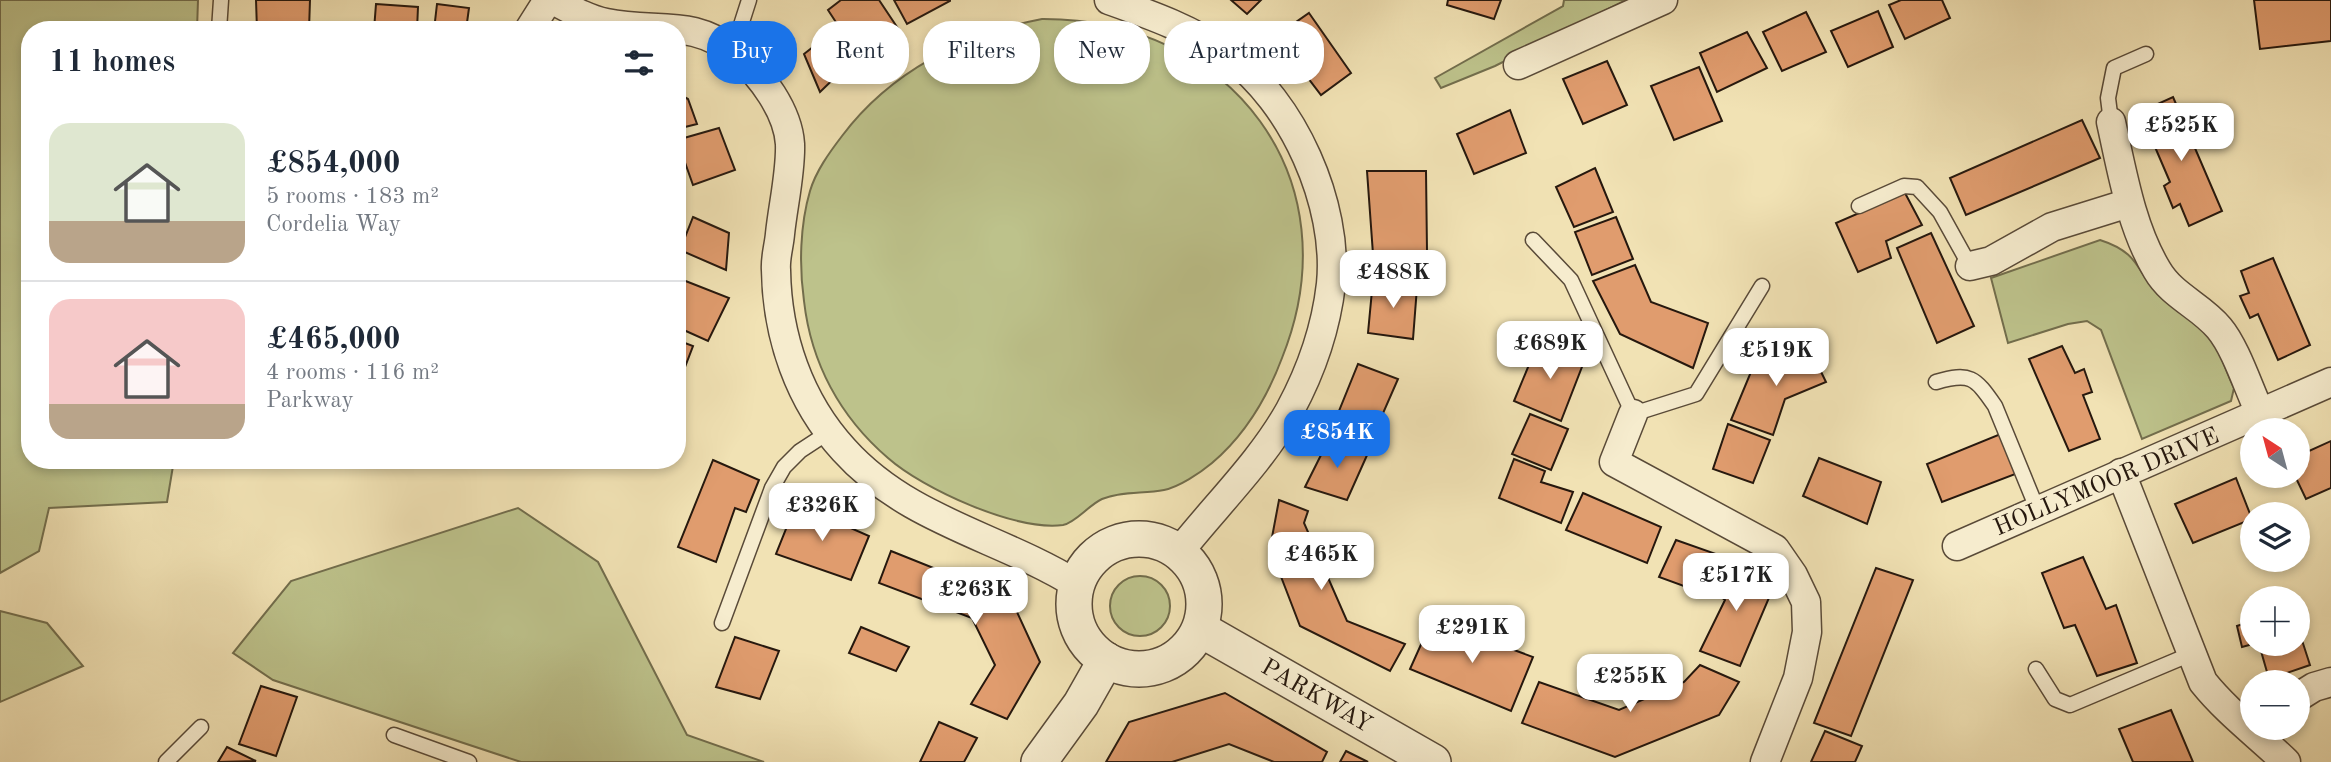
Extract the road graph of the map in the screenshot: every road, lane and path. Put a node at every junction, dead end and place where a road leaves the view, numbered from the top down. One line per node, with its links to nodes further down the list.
1 (221, 0): 6 (lane)
2 (551, 0): 7 (street); 8 (street)
3 (749, 0): 9 (lane)
4 (1109, 0): 29 (street)
5 (1664, 0): 13 (street)
6 (220, 21)
7 (536, 21)
8 (600, 21)
9 (742, 21)
10 (686, 29): 11 (street)
11 (707, 36)
12 (2146, 54): 15 (lane)
13 (1518, 65)
14 (763, 84): 25 (street)
15 (2111, 122): 16 (street)
16 (2129, 203): 19 (street); 24 (street)
17 (1859, 206): 19 (lane)
18 (1533, 240): 23 (lane)
19 (1970, 267)
20 (1762, 286): 23 (lane)
21 (1936, 382): 27 (lane)
22 (2331, 382): 24 (street, HOLLYMOOR DRIVE)
23 (1633, 414): 46 (street)
24 (2261, 415): 26 (street, HOLLYMOOR DRIVE)
25 (829, 432): 30 (street); 31 (lane)
26 (2121, 474): 27 (street, HOLLYMOOR DRIVE); 33 (street)
27 (2038, 510): 28 (street, HOLLYMOOR DRIVE)
28 (1957, 546)
29 (1179, 552): 30 (street); 32 (street)
30 (1076, 584): 34 (street)
31 (722, 623)
32 (1200, 629): 34 (street); 45 (street, PARKWAY)
33 (2191, 654): 35 (lane); 38 (street)
34 (1106, 660): 44 (street)
35 (2036, 669)
36 (2331, 682): 37 (street)
37 (2310, 690)
38 (2240, 718)
39 (201, 727): 42 (lane)
40 (394, 735): 43 (lane)
41 (2265, 740): 47 (street)
42 (166, 762)
43 (468, 762)
44 (1039, 762)
45 (1433, 762)
46 (1765, 762)
47 (2286, 762)

